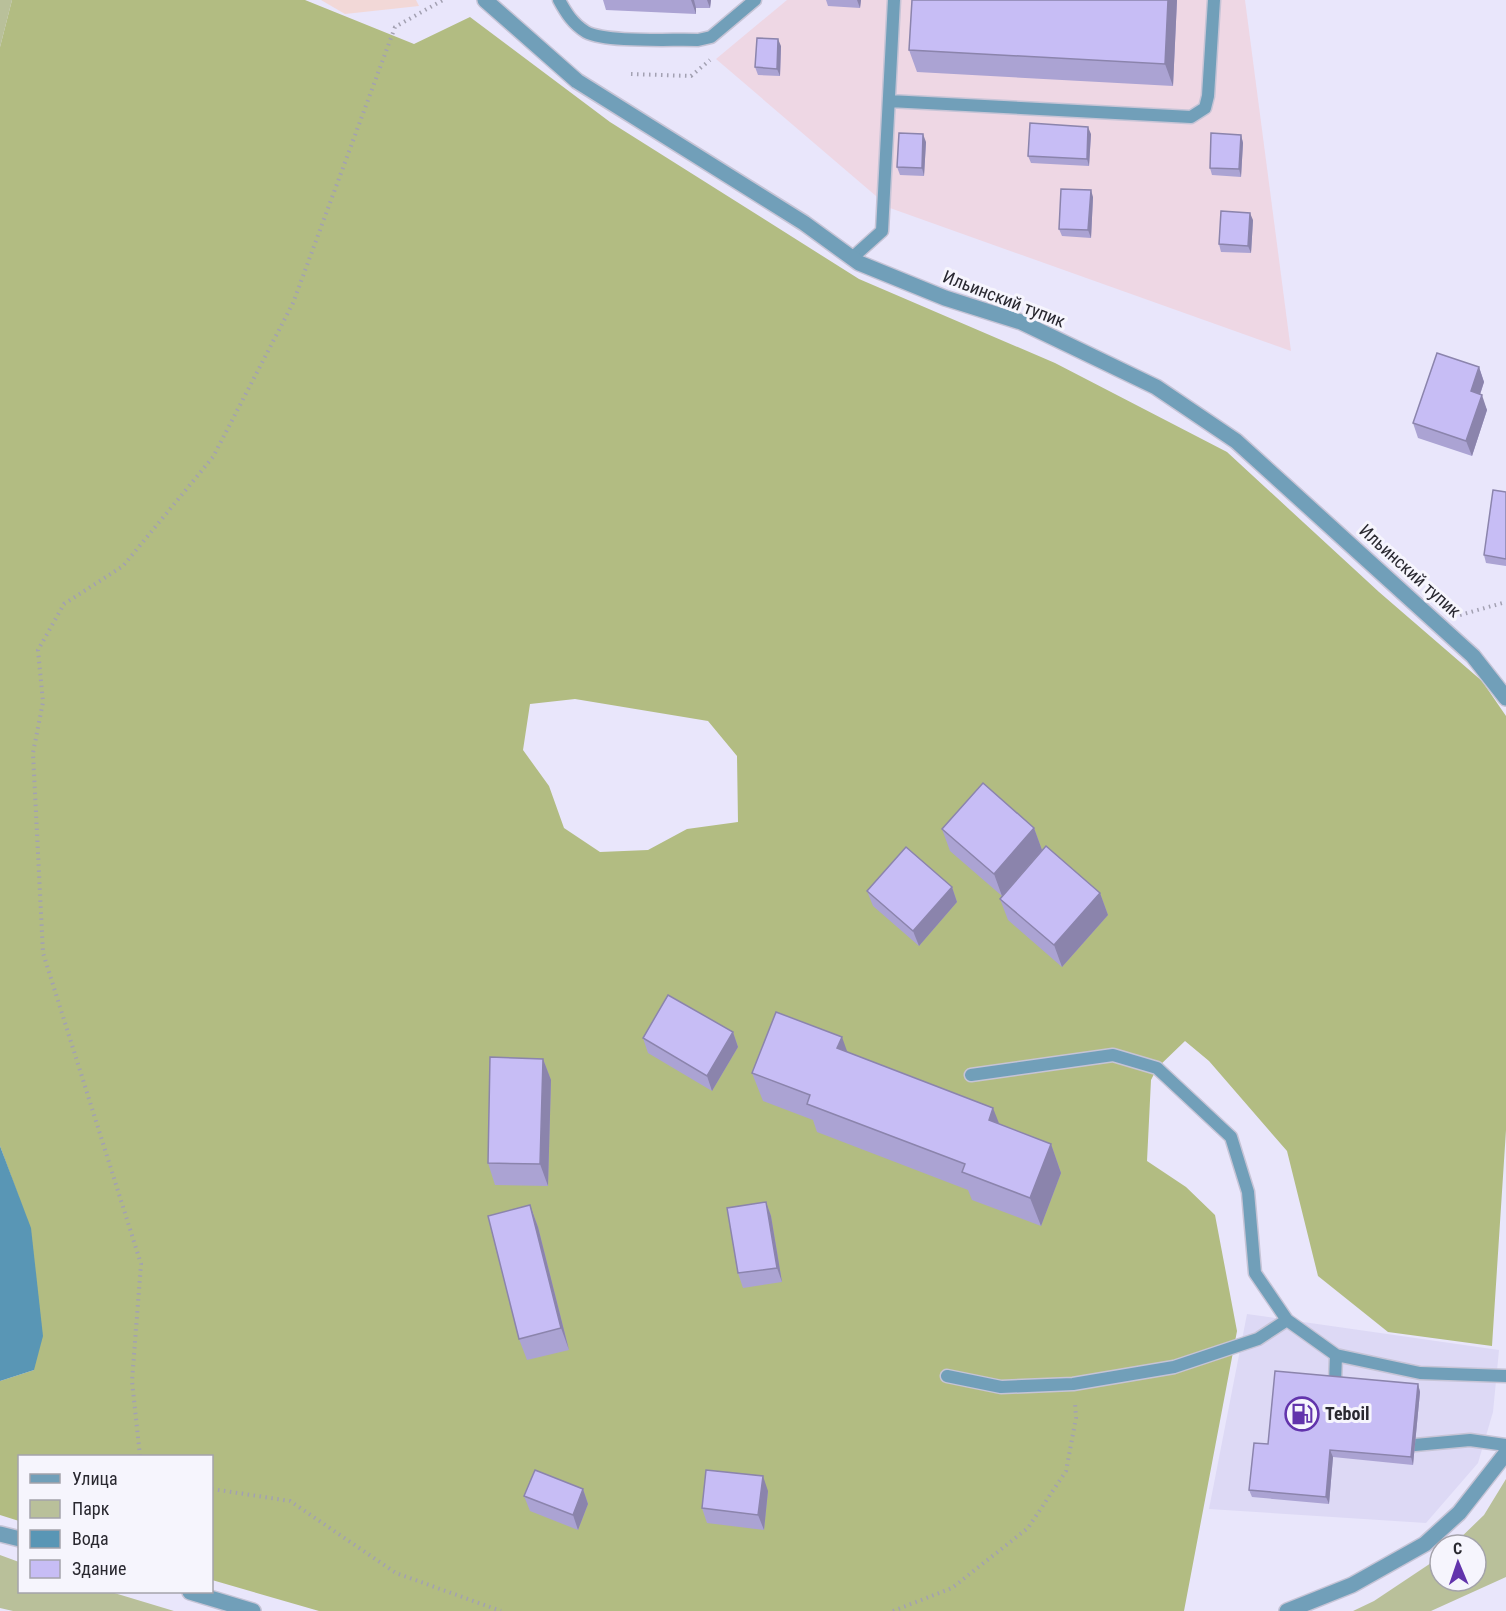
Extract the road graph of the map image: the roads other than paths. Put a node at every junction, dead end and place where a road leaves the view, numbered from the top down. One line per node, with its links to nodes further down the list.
1 (485, 0): 7 (street, Ильинский тупик)
2 (559, 0): 3 (lane)
3 (755, 0)
4 (894, 0): 6 (lane)
5 (1214, 0): 6 (lane)
6 (889, 101): 7 (lane)
7 (852, 258): 8 (street, Ильинский тупик)
8 (1506, 698)
9 (971, 1075): 10 (lane)
10 (1287, 1320): 11 (lane); 12 (lane)
11 (1336, 1355): 13 (lane); 14 (lane)
12 (947, 1376)
13 (1506, 1376)
14 (1335, 1384)
15 (1506, 1444): 16 (lane)
16 (1415, 1445)
17 (1506, 1453): 22 (street)
18 (0, 1534): 19 (street)
19 (18, 1538)
20 (193, 1593): 21 (street)
21 (254, 1611)
22 (1287, 1611)

